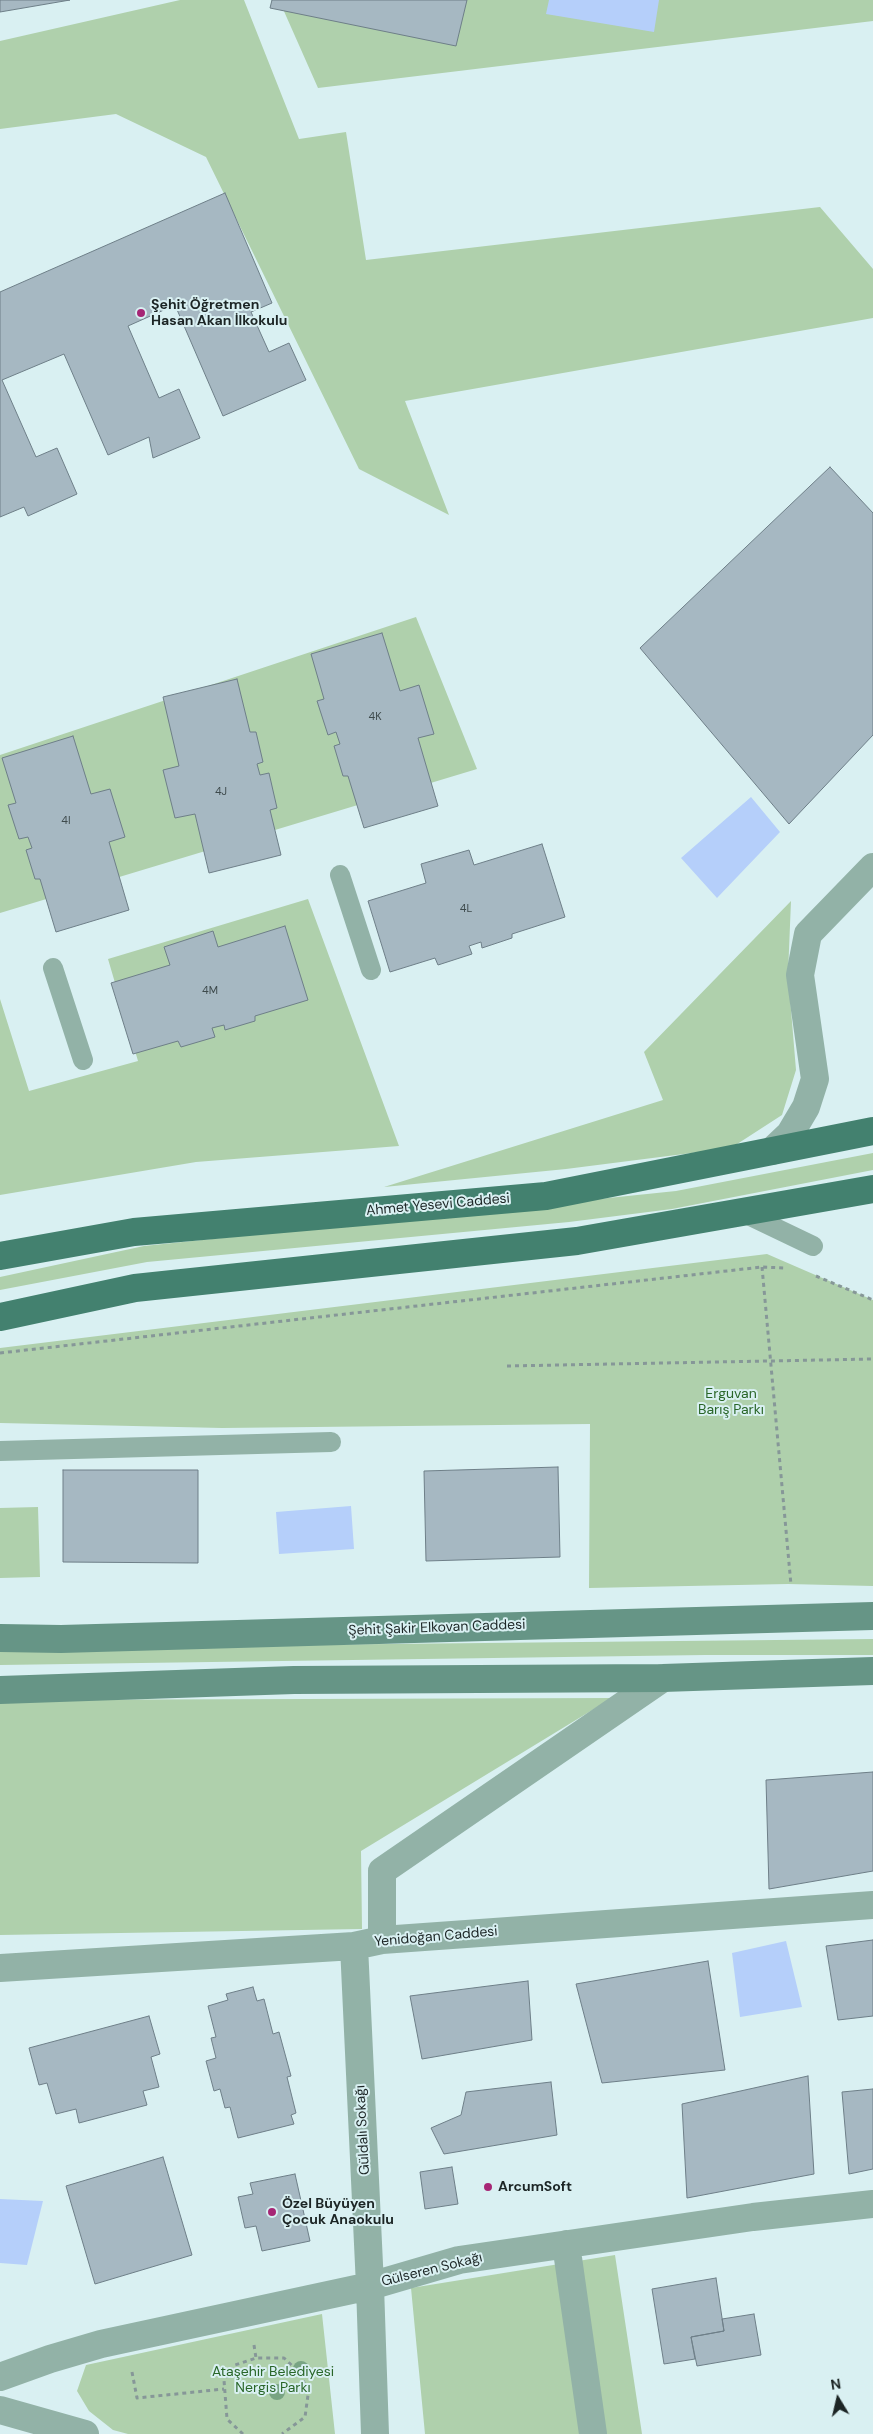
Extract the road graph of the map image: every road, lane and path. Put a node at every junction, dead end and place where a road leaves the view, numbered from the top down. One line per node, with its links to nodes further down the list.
1 (873, 867): 7 (street)
2 (340, 875): 4 (lane)
3 (53, 968): 5 (lane)
4 (371, 970)
5 (83, 1060)
6 (873, 1131): 7 (main road, Ahmet Yesevi Caddesi)
7 (772, 1151): 11 (main road, Ahmet Yesevi Caddesi)
8 (873, 1189): 9 (main road)
9 (742, 1212): 10 (lane); 16 (main road)
10 (813, 1246)
11 (0, 1256)
12 (762, 1267): 13 (path); 17 (path); 19 (path)
13 (790, 1268)
14 (807, 1272): 15 (path)
15 (873, 1300)
16 (0, 1316)
17 (0, 1353)
18 (873, 1359): 19 (path)
19 (772, 1360): 20 (path); 24 (path)
20 (507, 1366)
21 (331, 1442): 22 (lane)
22 (0, 1451)
23 (873, 1616): 24 (street, Şehit Şakir Elkovan Caddesi)
24 (794, 1618): 25 (street, Şehit Şakir Elkovan Caddesi)
25 (0, 1638)
26 (873, 1671): 27 (street)
27 (663, 1678): 28 (street); 30 (street)
28 (0, 1690)
29 (873, 1904): 30 (street, Yenidoğan Caddesi)
30 (382, 1940): 31 (street, Yenidoğan Caddesi)
31 (354, 1946): 32 (street, Yenidoğan Caddesi); 35 (street, Güldalı Sokağı)
32 (0, 1968)
33 (873, 2204): 34 (street, Gülseren Sokağı)
34 (566, 2244): 35 (street, Gülseren Sokağı); 44 (street)
35 (370, 2286): 36 (street, Gülseren Sokağı); 43 (street, Güldalı Sokağı)
36 (127, 2339): 37 (street, Gülseren Sokağı); 38 (path)
37 (0, 2377)
38 (224, 2389): 41 (path); 42 (path)
39 (0, 2410): 40 (street)
40 (85, 2434)
41 (243, 2434)
42 (282, 2434)
43 (375, 2434)
44 (593, 2434)

